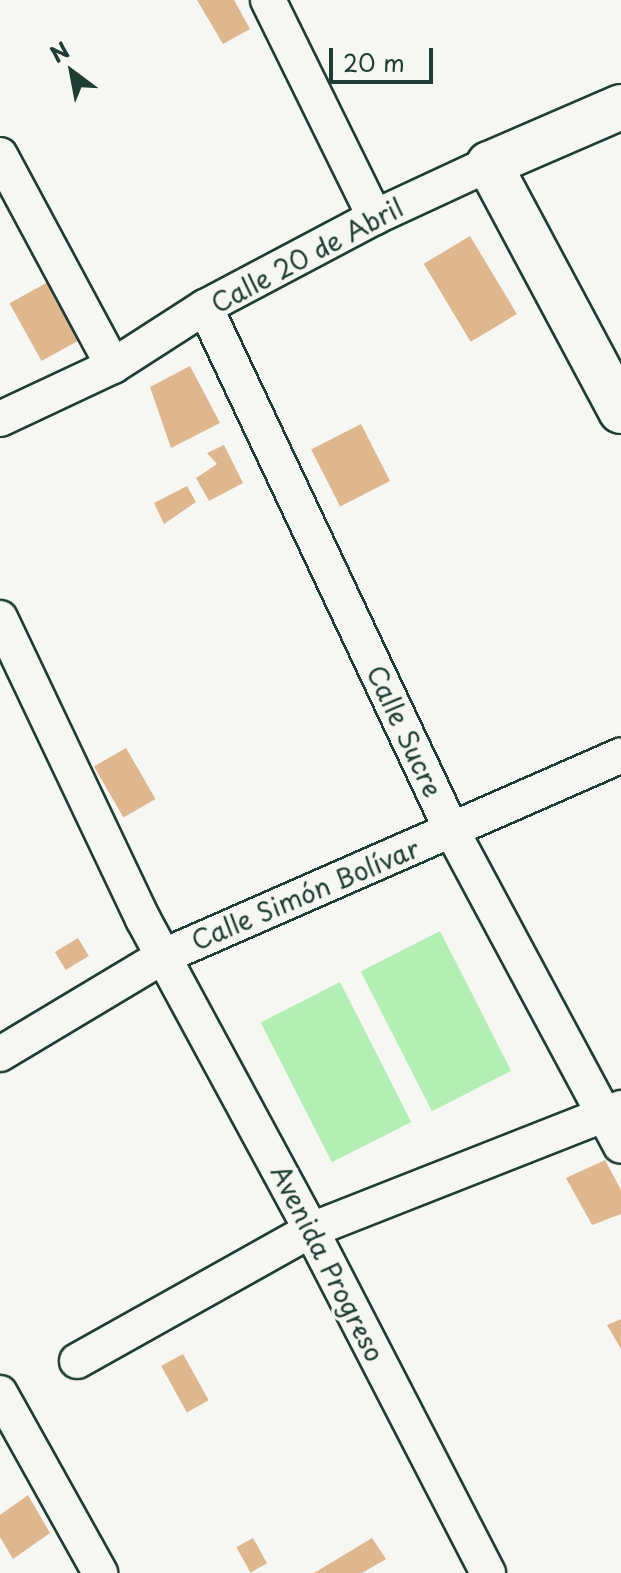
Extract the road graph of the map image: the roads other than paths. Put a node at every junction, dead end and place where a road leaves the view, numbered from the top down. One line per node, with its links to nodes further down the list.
1 (268, 0): 5 (street)
2 (621, 107): 4 (main road, Calle 20 de Abril)
3 (0, 155): 7 (street)
4 (489, 164): 5 (street, Calle 20 de Abril); 8 (main road)
5 (375, 217): 6 (street, Calle 20 de Abril)
6 (205, 307): 7 (street, Calle 20 de Abril); 12 (street, Calle Sucre)
7 (113, 366): 9 (street, Calle 20 de Abril)
8 (621, 411)
9 (0, 419)
10 (0, 618): 13 (street, Avenida Progreso)
11 (621, 755): 12 (street, Calle Simón Bolívar)
12 (452, 831): 13 (street, Calle Simón Bolívar); 15 (street, Calle Sucre)
13 (164, 956): 14 (street, Calle Simón Bolívar); 17 (street, Avenida Progreso)
14 (0, 1054)
15 (613, 1112): 16 (street, Calle Sucre); 17 (street)
16 (621, 1146)
17 (311, 1230): 18 (street); 21 (street, Avenida Progreso)
18 (77, 1361)
19 (0, 1393): 20 (street)
20 (100, 1573)
21 (488, 1573)

